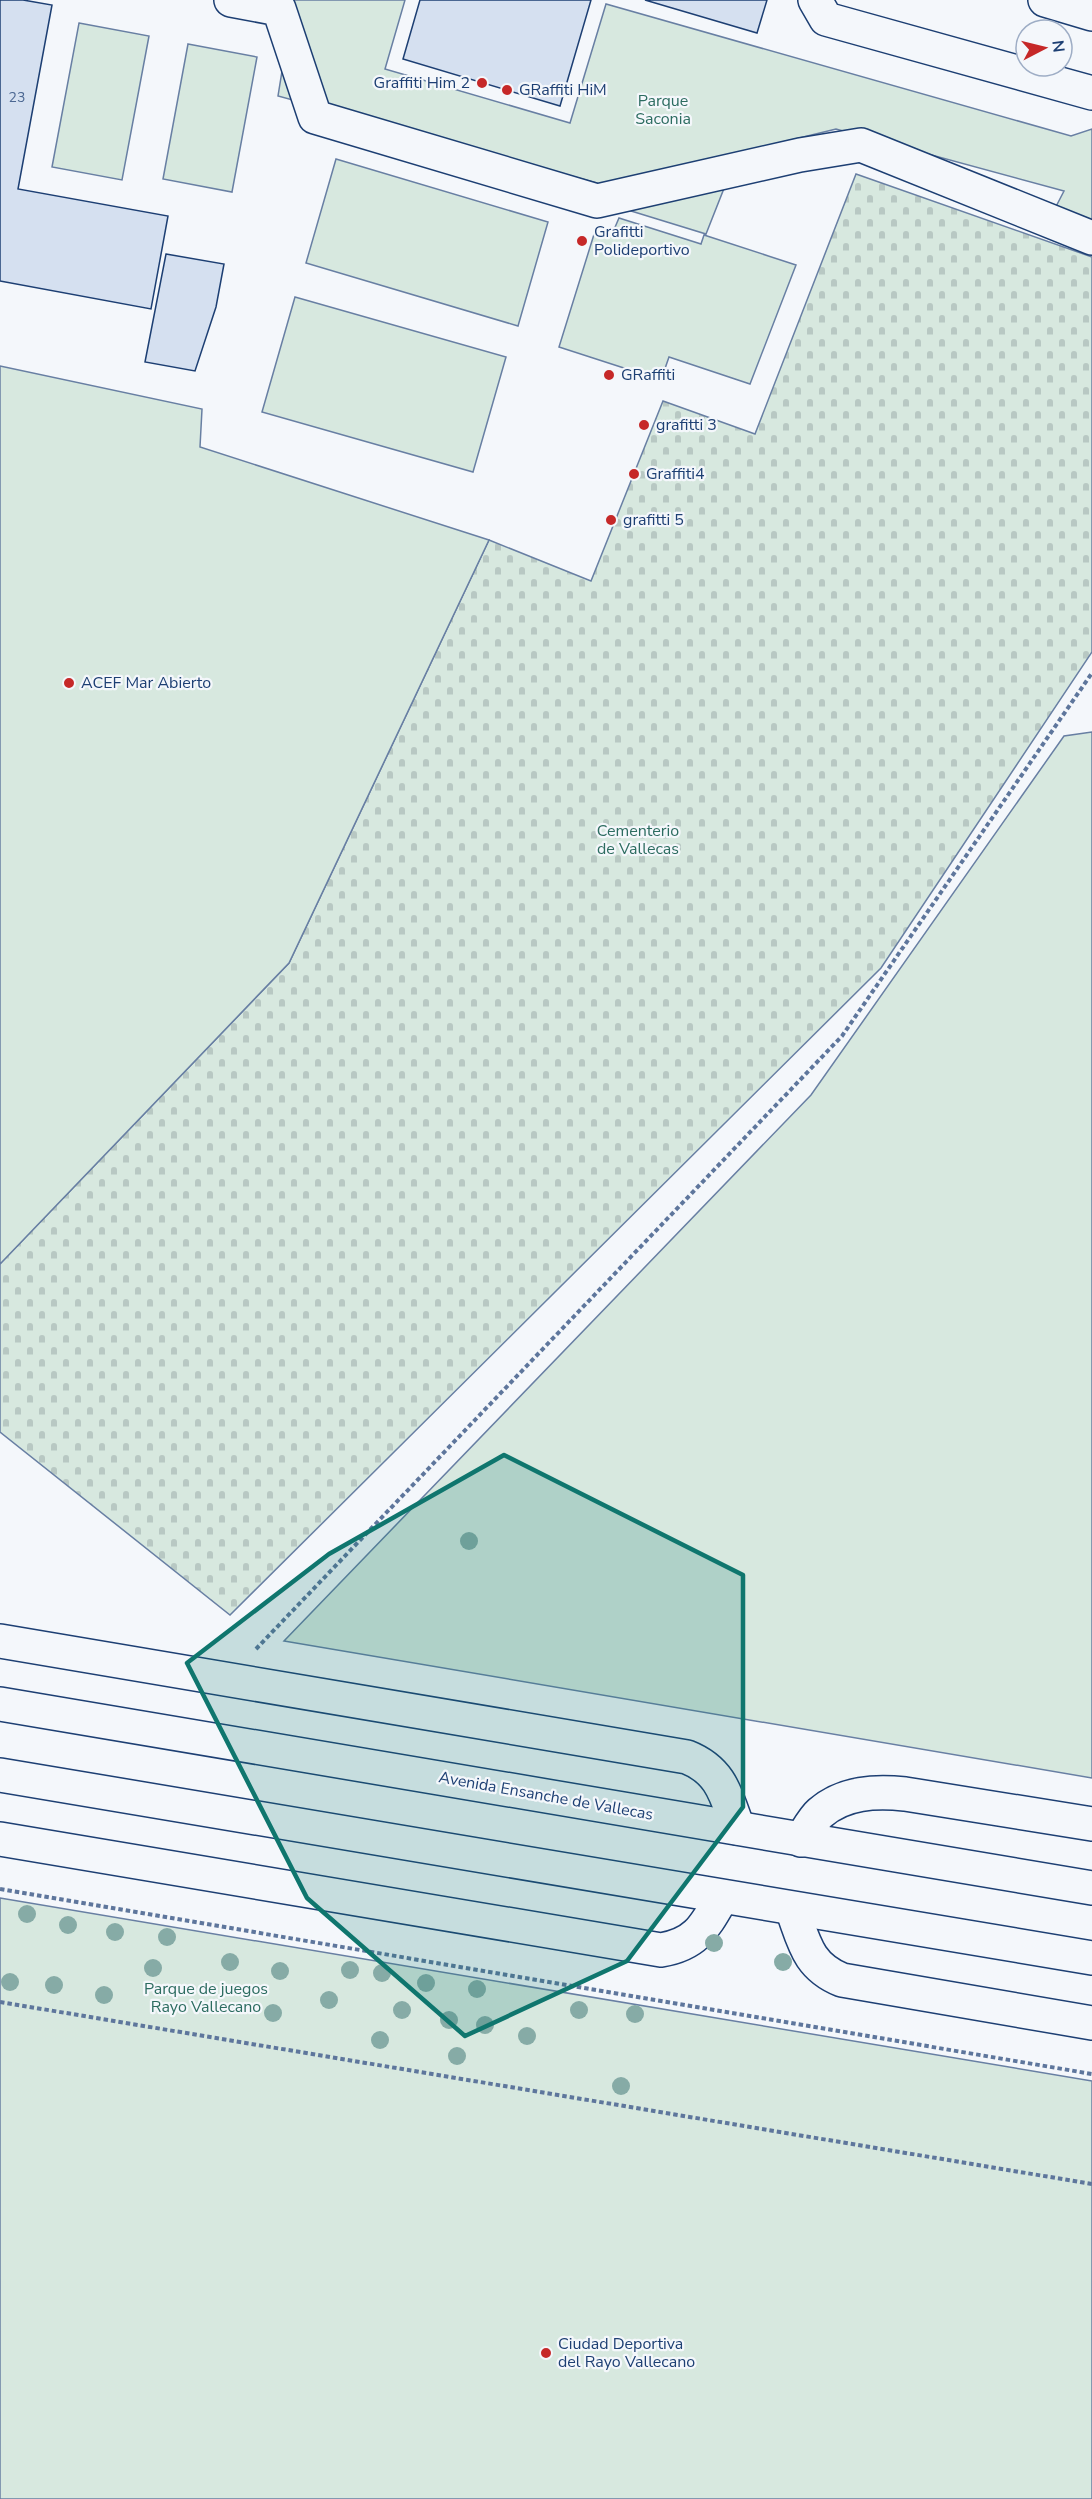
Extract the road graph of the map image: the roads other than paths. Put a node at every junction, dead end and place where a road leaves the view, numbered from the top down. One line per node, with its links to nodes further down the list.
1 (231, 0): 4 (main road)
2 (815, 0): 6 (main road)
3 (1046, 0): 5 (main road)
4 (279, 4): 7 (main road)
5 (1092, 14)
6 (1092, 93)
7 (1092, 238)
8 (0, 1641): 12 (main road)
9 (0, 1704): 12 (main road, Avenida Ensanche de Vallecas)
10 (0, 1776): 16 (main road)
11 (1092, 1824): 14 (main road)
12 (738, 1828): 14 (main road, Avenida Ensanche de Vallecas)
13 (0, 1839): 16 (main road)
14 (801, 1840): 15 (main road, Avenida Ensanche de Vallecas)
15 (1092, 1888)
16 (722, 1897): 17 (main road)
17 (792, 1909): 18 (main road); 19 (main road)
18 (1092, 1958)
19 (1092, 2023)

